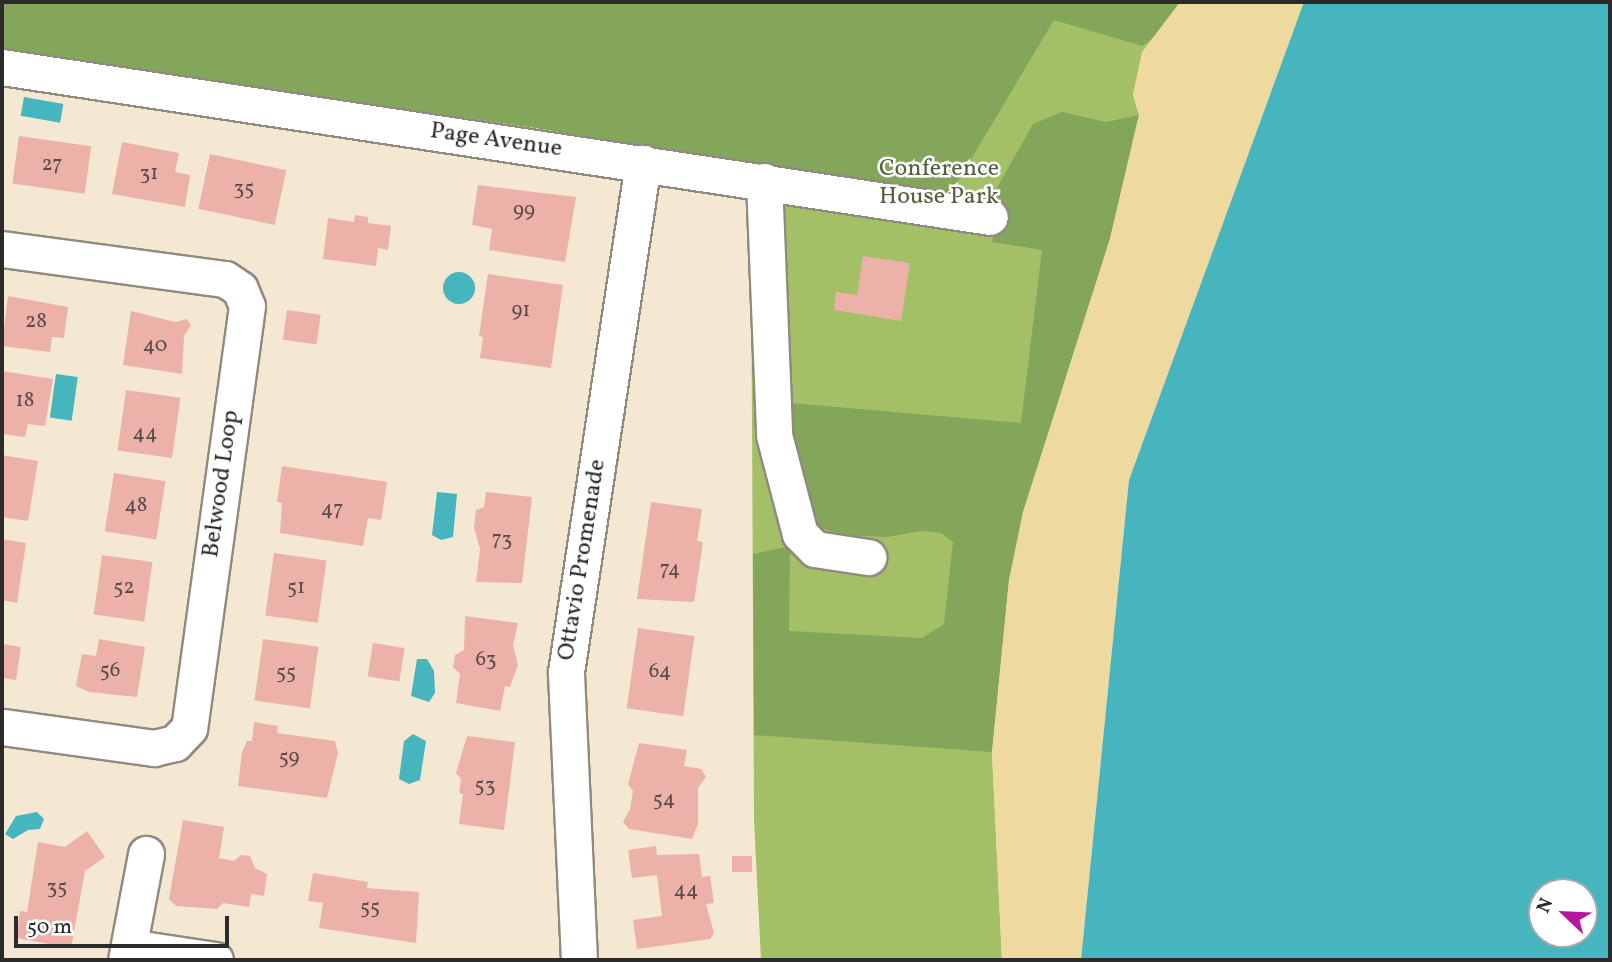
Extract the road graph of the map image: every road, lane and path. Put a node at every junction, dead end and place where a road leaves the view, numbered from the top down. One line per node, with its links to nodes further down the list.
1 (2, 67): 2 (street, Page Avenue)
2 (643, 163): 3 (street, Page Avenue); 11 (street, Ottavio Promenade)
3 (764, 181): 4 (street, Page Avenue); 6 (street)
4 (990, 217)
5 (2, 249): 7 (street, Belwood Loop)
6 (868, 556)
7 (2, 727)
8 (146, 854): 9 (street)
9 (127, 954): 10 (street)
10 (215, 960)
11 (579, 960)

